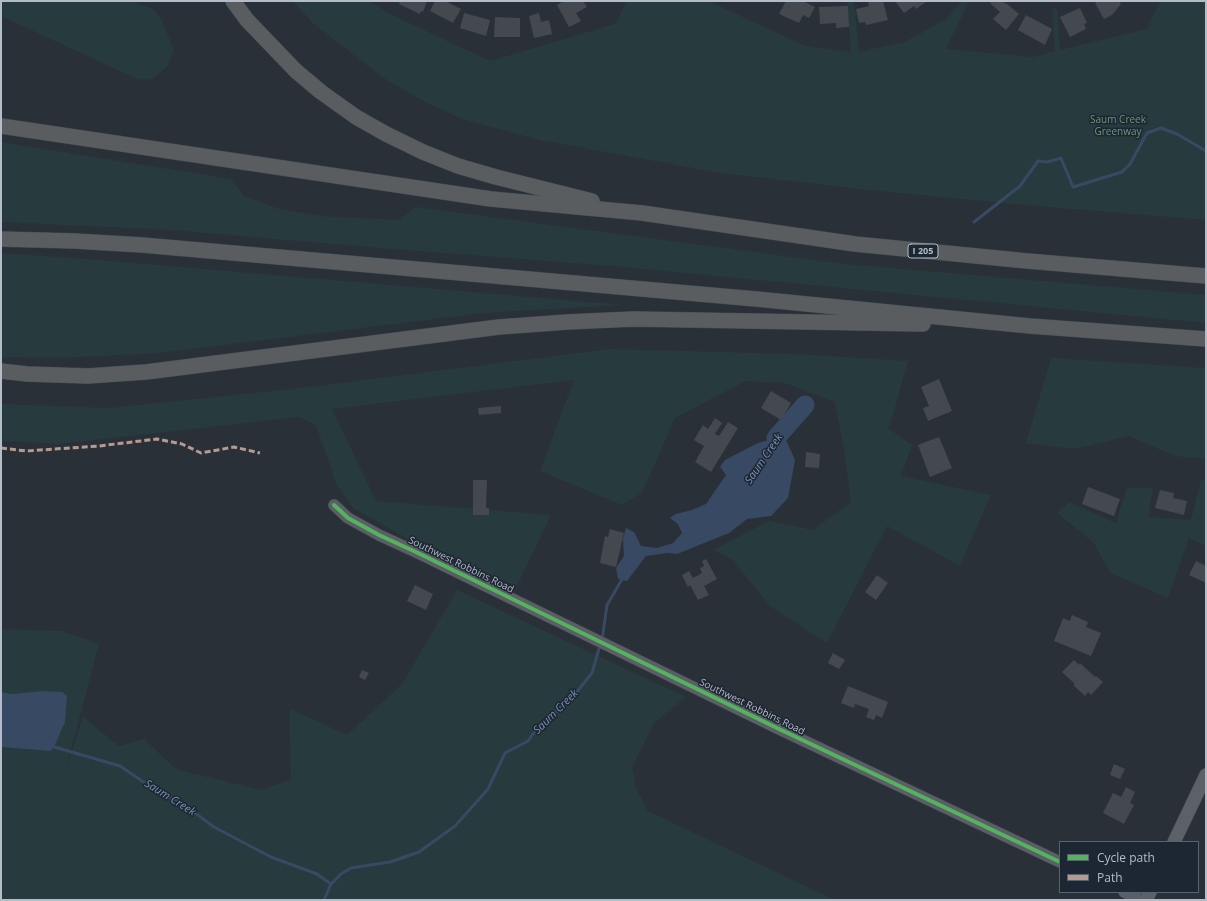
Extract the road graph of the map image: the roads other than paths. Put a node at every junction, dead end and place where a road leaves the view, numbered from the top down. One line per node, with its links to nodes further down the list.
1 (233, 1): 3 (highway)
2 (1, 126): 3 (highway)
3 (642, 213): 5 (highway, I 205)
4 (1, 239): 6 (highway)
5 (1206, 276)
6 (1030, 326): 7 (highway); 8 (highway)
7 (1206, 339)
8 (1, 371)
9 (334, 506): 12 (street, Southwest Robbins Road)
10 (1206, 775): 11 (main road)
11 (1174, 841)
12 (1059, 862)
13 (1126, 893): 14 (street)
14 (1141, 900)

